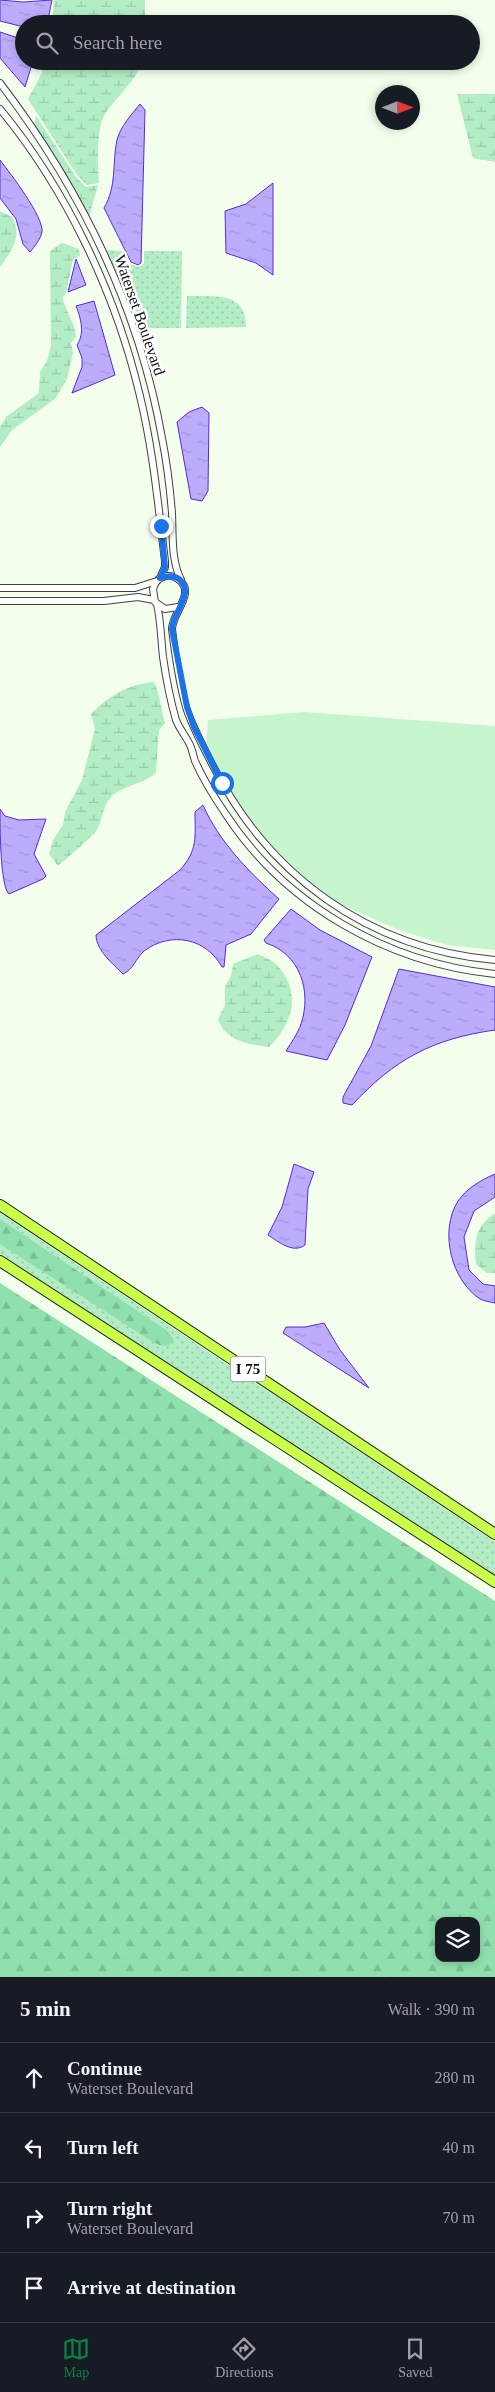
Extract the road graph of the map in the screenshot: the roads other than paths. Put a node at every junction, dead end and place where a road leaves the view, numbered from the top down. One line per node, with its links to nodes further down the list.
1 (0, 84): 4 (street, Waterset Boulevard)
2 (0, 109): 3 (street, Waterset Boulevard)
3 (159, 580): 4 (street); 5 (street); 7 (street)
4 (181, 581): 8 (street)
5 (0, 588)
6 (0, 601): 7 (street)
7 (155, 602): 8 (street); 10 (street)
8 (178, 607): 9 (street)
9 (495, 960)
10 (495, 974)
11 (0, 1205): 13 (highway, I 75)
12 (0, 1261): 14 (highway)
13 (495, 1534)
14 (495, 1582)

